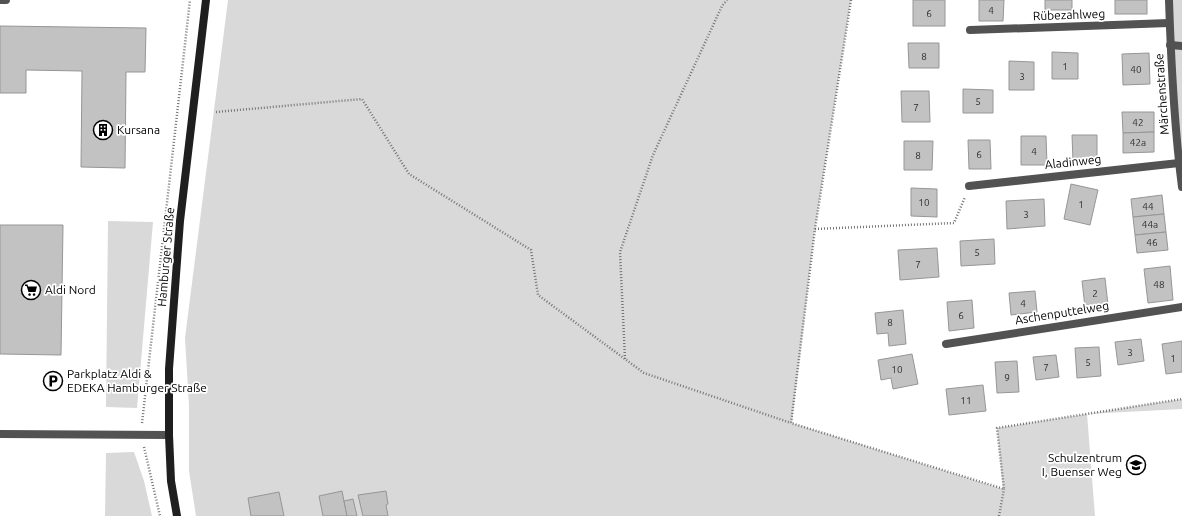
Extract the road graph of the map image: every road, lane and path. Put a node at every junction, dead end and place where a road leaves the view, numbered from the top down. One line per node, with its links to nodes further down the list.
1 (0, 0): 2 (street)
2 (6, 0)
3 (206, 0): 22 (main road, Hamburger Straße)
4 (727, 0): 18 (path)
5 (851, 0): 15 (path)
6 (1169, 0): 7 (street, Märchenstraße)
7 (1169, 23): 8 (street, Rübezahlweg); 9 (street, Märchenstraße)
8 (970, 30)
9 (1170, 45): 10 (street); 12 (street, Märchenstraße)
10 (1182, 46)
11 (216, 112): 18 (path)
12 (1179, 163): 13 (street, Aladinweg); 14 (street, Märchenstraße)
13 (969, 186): 15 (path)
14 (1182, 187)
15 (815, 230): 20 (path)
16 (1182, 307): 17 (street, Aschenputtelweg)
17 (946, 344)
18 (625, 359): 20 (path)
19 (1182, 398): 23 (path)
20 (792, 423): 23 (path)
21 (0, 434): 22 (street)
22 (169, 435): 24 (main road, Hamburger Straße)
23 (1004, 489): 25 (path)
24 (177, 516)
25 (999, 516)

